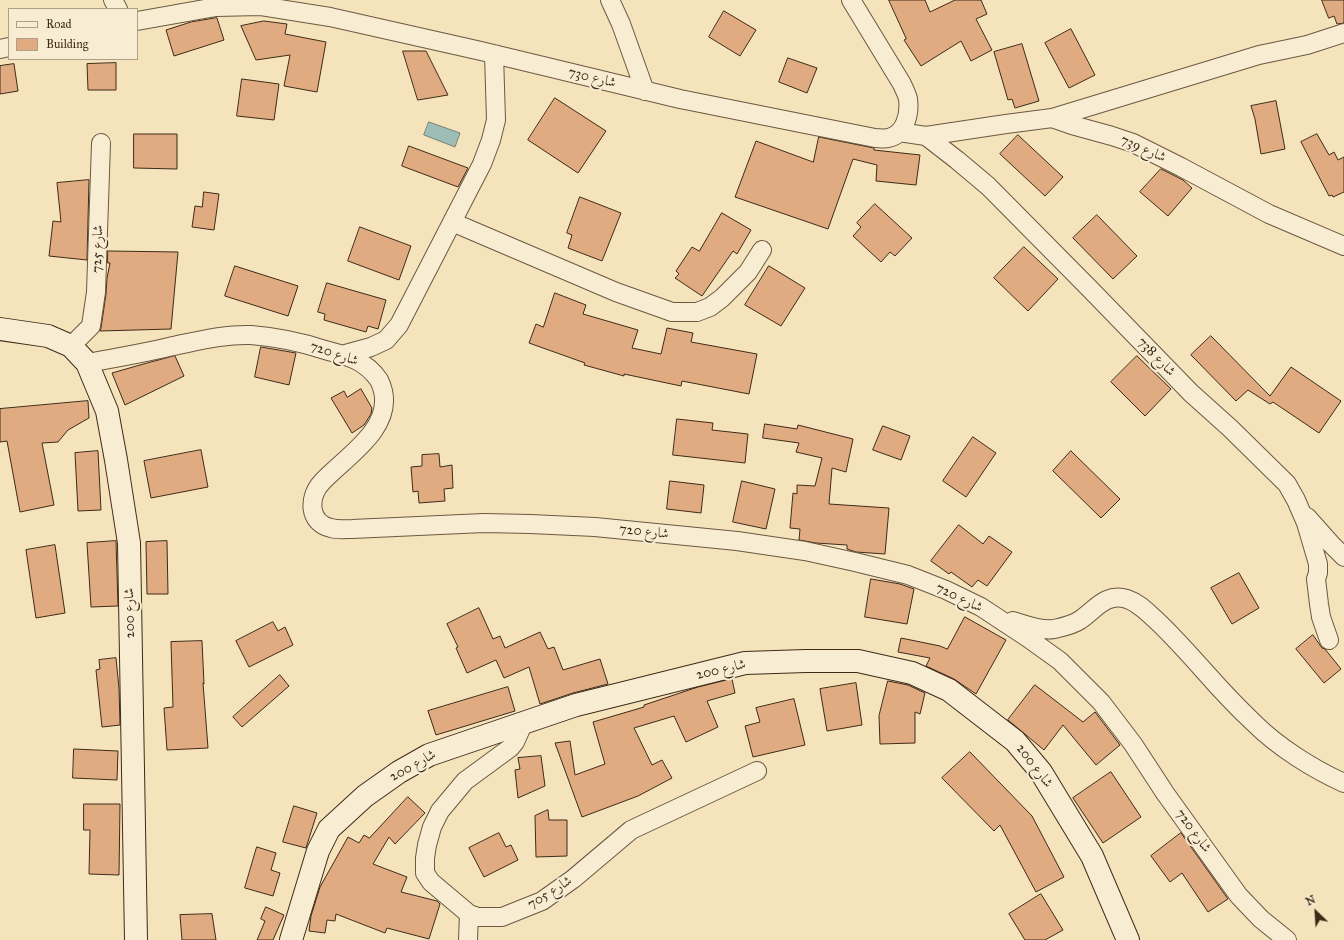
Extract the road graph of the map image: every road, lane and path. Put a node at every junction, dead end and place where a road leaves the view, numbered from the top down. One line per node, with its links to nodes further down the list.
1 (610, 0): 7 (street)
2 (851, 0): 9 (street)
3 (214, 3): 4 (street, شارع 730); 6 (street, شارع 730)
4 (138, 20)
5 (1344, 33): 8 (street)
6 (494, 54): 7 (street, شارع 730); 12 (street)
7 (645, 91): 9 (street, شارع 730)
8 (1052, 118): 10 (street, شارع 739); 13 (street, شارع 739)
9 (899, 132): 10 (street, شارع 738)
10 (926, 136): 19 (street, شارع 738)
11 (101, 142): 16 (street, شارع 725)
12 (452, 222): 14 (street); 17 (street)
13 (1344, 246)
14 (762, 250)
15 (0, 329): 16 (main road)
16 (71, 346): 18 (main road, شارع 200)
17 (342, 354): 18 (street, شارع 720); 21 (street, شارع 720)
18 (87, 363): 27 (main road, شارع 200)
19 (1300, 508): 20 (street); 22 (street, شارع 738)
20 (1344, 557)
21 (981, 607): 25 (street); 31 (street, شارع 720)
22 (1329, 640)
23 (524, 722): 26 (street, شارع 705); 28 (main road, شارع 200); 30 (main road, شارع 200)
24 (757, 771): 26 (street, شارع 705)
25 (1344, 783)
26 (469, 914): 29 (street)
27 (136, 940)
28 (291, 940)
29 (468, 940)
30 (1128, 940)
31 (1287, 940)

